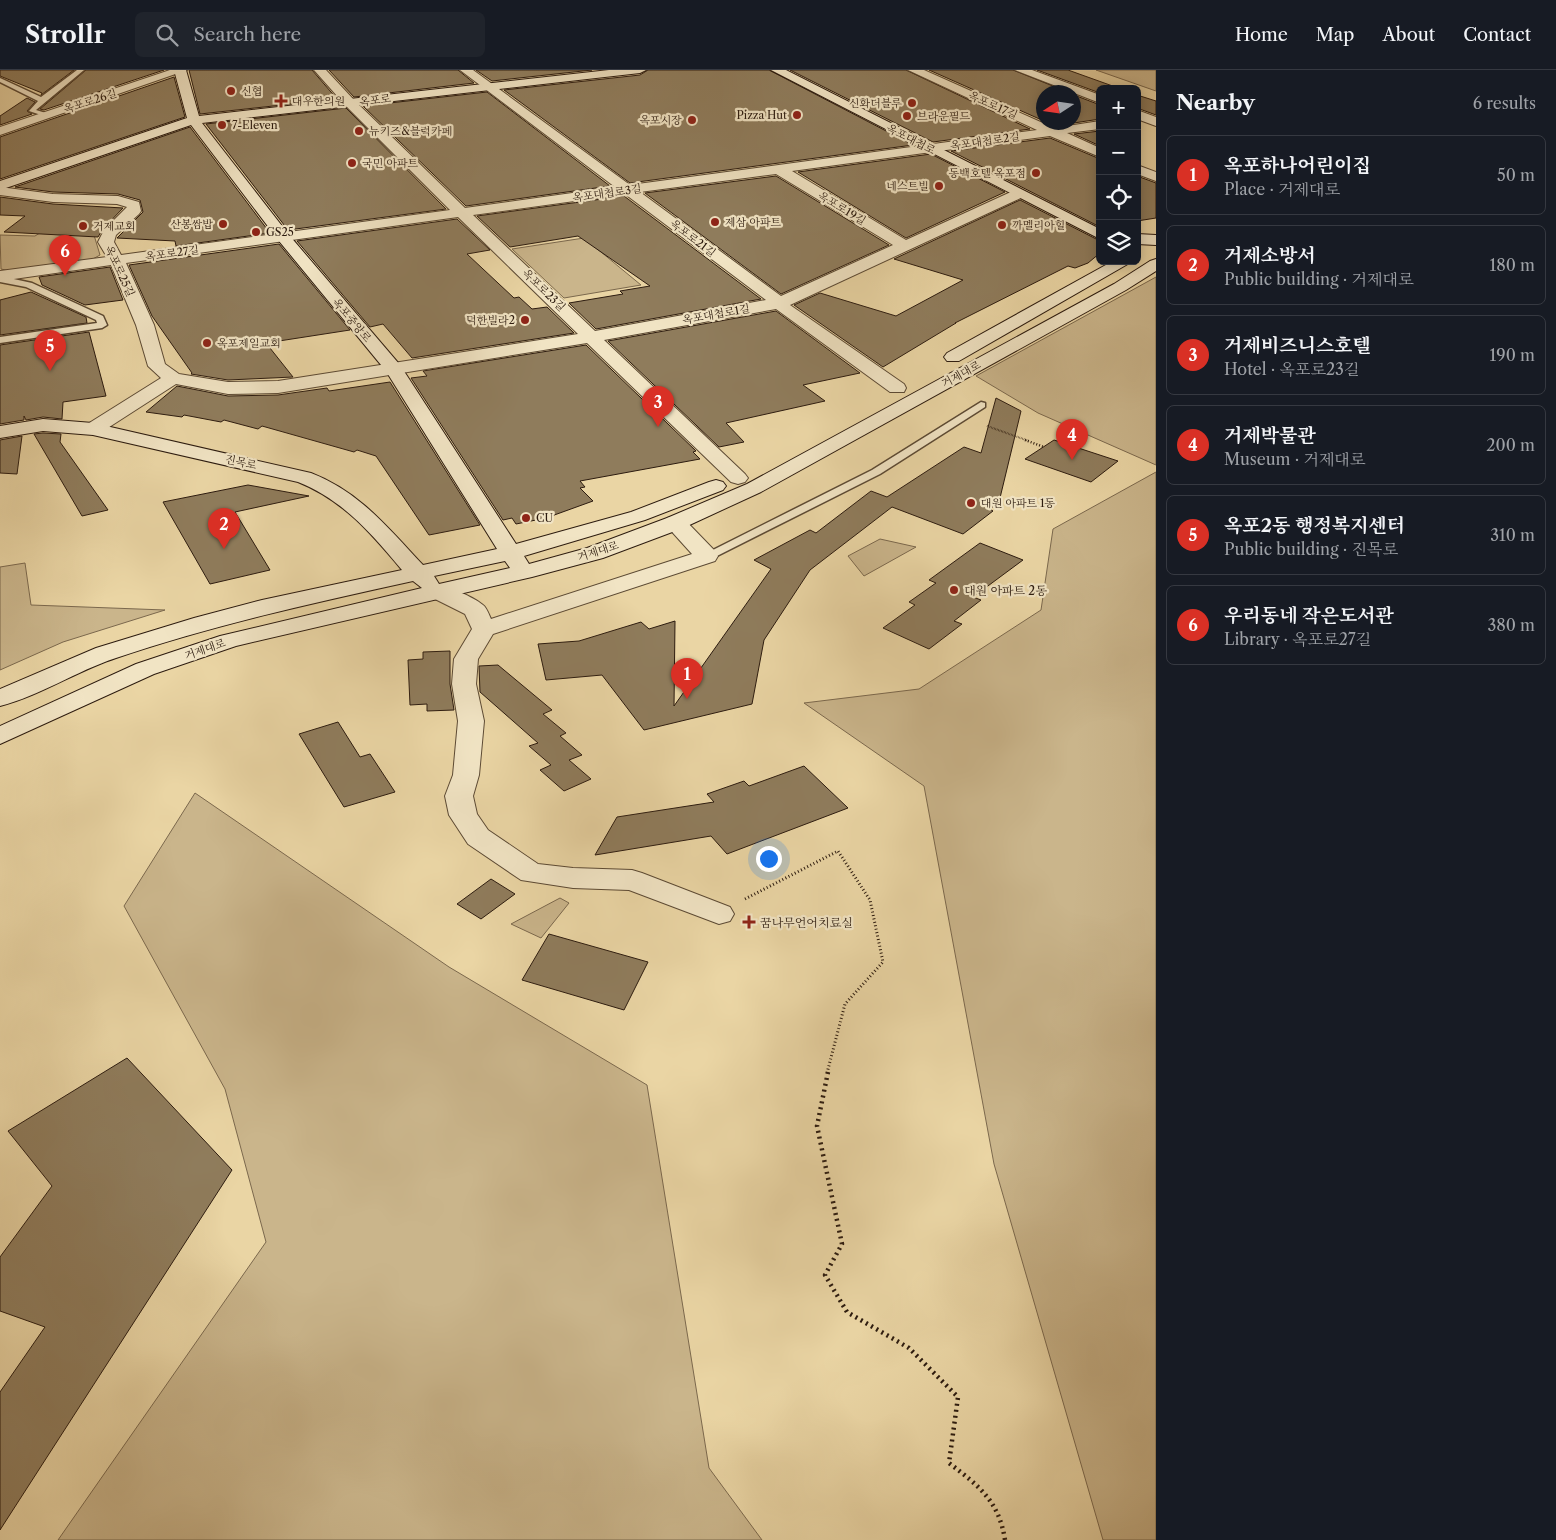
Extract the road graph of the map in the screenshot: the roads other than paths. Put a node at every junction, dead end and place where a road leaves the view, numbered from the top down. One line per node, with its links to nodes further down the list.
1 (81, 70): 13 (lane)
2 (181, 70): 15 (street, 옥포로26길); 16 (street, 옥포중앙로)
3 (320, 70): 14 (street, 옥포로23길)
4 (466, 70): 11 (street, 옥포로21길)
5 (640, 70): 9 (street, 옥포로)
6 (777, 70): 20 (street, 옥포대첩로)
7 (914, 70): 19 (street, 옥포로17길)
8 (1021, 70): 12 (street)
9 (618, 71): 11 (street, 옥포로)
10 (0, 80): 13 (lane)
11 (489, 87): 14 (street, 옥포로); 26 (street, 옥포로21길)
12 (1096, 98)
13 (42, 100): 15 (lane)
14 (350, 103): 16 (street, 옥포로); 29 (street, 옥포로23길)
15 (47, 115): 18 (street, 옥포로26길)
16 (194, 120): 25 (street, 옥포로); 31 (street, 옥포중앙로)
17 (1096, 126): 19 (street, 옥포대첩로2길)
18 (0, 131)
19 (1052, 132): 20 (street, 옥포대첩로2길); 21 (street, 옥포로17길)
20 (929, 149): 22 (street, 옥포대첩로3길); 28 (street, 옥포대첩로)
21 (1096, 151)
22 (780, 170): 26 (street, 옥포대첩로3길); 33 (street, 옥포로19길)
23 (1141, 171): 24 (street)
24 (1156, 177)
25 (0, 186)
26 (628, 190): 29 (street, 옥포대첩로3길); 39 (street, 옥포로21길)
27 (0, 191): 35 (street, 옥포로25길)
28 (1018, 194): 30 (street, 옥포대첩로); 33 (street, 옥포대첩로1길)
29 (462, 213): 31 (street, 옥포대첩로3길); 40 (street, 옥포로23길)
30 (1096, 234)
31 (284, 238): 35 (street, 옥포로27길); 42 (street, 옥포중앙로)
32 (1156, 240): 34 (street)
33 (905, 246): 39 (street, 옥포대첩로1길)
34 (1141, 252)
35 (117, 261): 38 (street, 옥포로27길); 43 (street, 옥포로25길)
36 (1119, 265): 44 (street, 거제대로)
37 (1133, 265): 49 (street, 거제대로)
38 (0, 278): 41 (lane)
39 (780, 303): 40 (street, 옥포대첩로1길); 44 (street, 옥포로21길)
40 (592, 337): 42 (street, 옥포대첩로1길); 48 (street, 옥포로23길)
41 (0, 340)
42 (394, 369): 43 (street, 옥포대첩로1길); 50 (street, 옥포중앙로)
43 (173, 378): 46 (street)
44 (897, 388): 48 (street, 거제대로)
45 (981, 405): 51 (lane)
46 (93, 429): 47 (street, 진목로); 53 (street, 진목로)
47 (0, 432)
48 (738, 478): 50 (street, 거제대로)
49 (675, 523): 51 (street); 52 (street, 거제대로)
50 (509, 553): 52 (street, 옥포중앙로); 53 (street, 거제대로)
51 (707, 556): 55 (street)
52 (524, 572): 54 (street, 거제대로)
53 (416, 573): 54 (street, 진목로); 56 (street, 거제대로)
54 (439, 592): 55 (street, 진목로); 57 (street, 거제대로)
55 (484, 629): 58 (street)
56 (0, 698)
57 (0, 736)
58 (719, 914)

